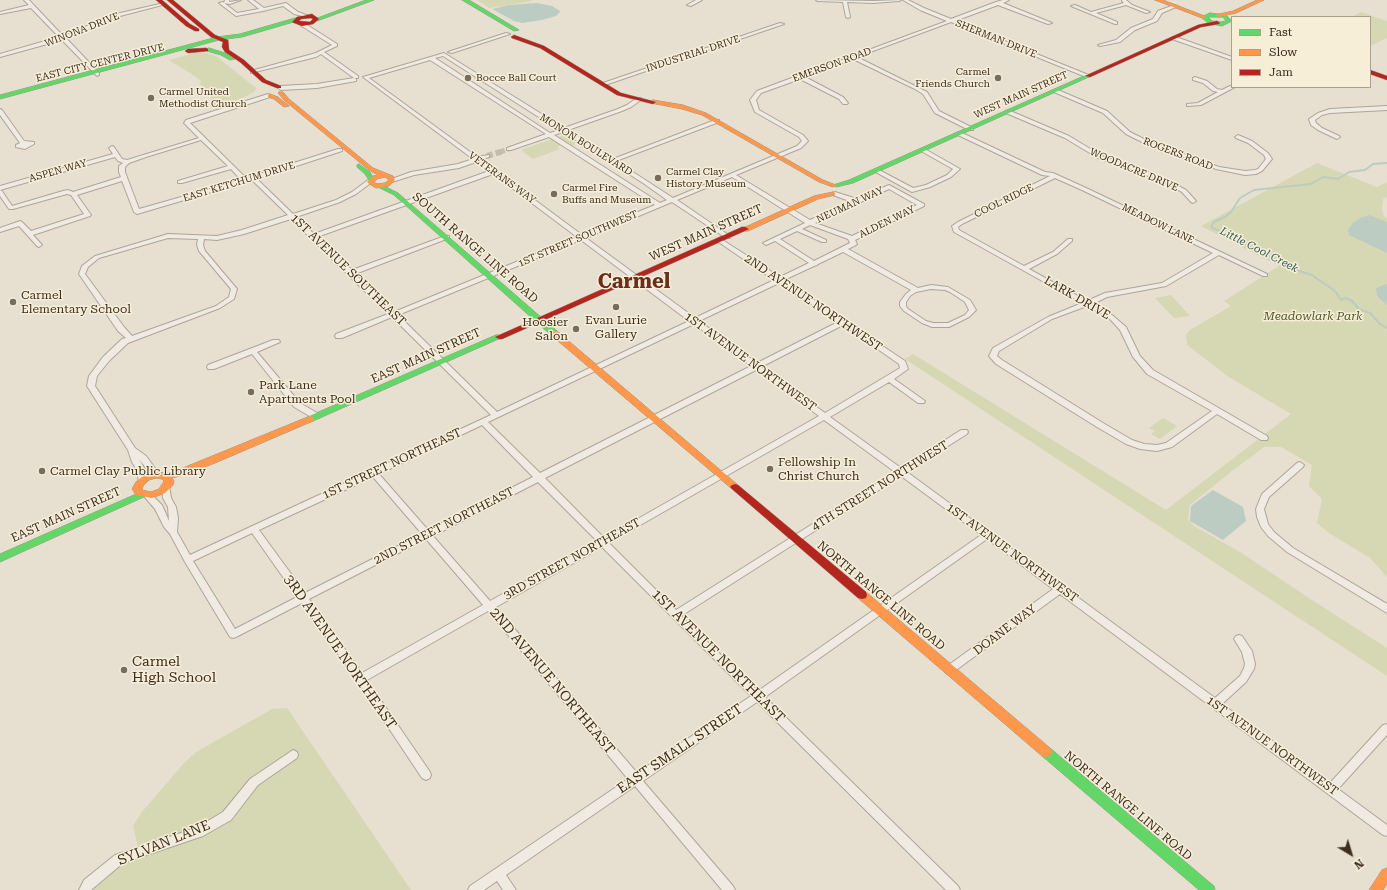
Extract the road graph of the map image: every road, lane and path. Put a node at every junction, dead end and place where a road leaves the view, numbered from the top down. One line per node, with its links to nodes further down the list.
1 (26, 0): 21 (street)
2 (239, 0): 16 (street)
3 (250, 0): 24 (street)
4 (359, 0): 29 (main road)
5 (371, 0): 29 (main road)
6 (464, 0): 35 (main road)
7 (700, 0): 20 (street)
8 (818, 0): 17 (street)
9 (899, 0): 17 (street)
10 (905, 0): 31 (street, SHERMAN DRIVE)
11 (1007, 0): 19 (street, EMERSON ROAD)
12 (1158, 0): 23 (main road)
13 (1165, 0): 30 (main road)
14 (1261, 0): 30 (main road, WEST MAIN STREET)
15 (168, 1): 36 (street, WINONA DRIVE); 38 (main road); 41 (main road)
16 (227, 1): 24 (street)
17 (845, 2): 28 (street)
18 (1125, 2): 25 (street); 27 (street)
19 (998, 3): 31 (street, EMERSON ROAD); 32 (street)
20 (689, 5)
21 (32, 6): 26 (street); 36 (street)
22 (1073, 6): 27 (street)
23 (1176, 6): 30 (main road); 40 (street)
24 (263, 10): 29 (street)
25 (1148, 12)
26 (0, 13)
27 (1092, 13): 33 (street)
28 (848, 17)
29 (304, 19): 38 (main road, EAST CITY CENTER DRIVE); 39 (street); 39 (street)
30 (1219, 20): 37 (main road, WEST MAIN STREET)
31 (951, 21): 46 (street, EMERSON ROAD); 52 (street, SHERMAN DRIVE)
32 (1050, 23)
33 (1114, 23)
34 (782, 24): 57 (street, INDUSTRIAL DRIVE)
35 (513, 33): 43 (street); 57 (main road)
36 (63, 38): 44 (street, WINONA DRIVE); 50 (street)
37 (1174, 38): 47 (street); 52 (main road, WEST MAIN STREET)
38 (222, 41): 41 (main road, EAST CITY CENTER DRIVE); 48 (main road)
39 (335, 45): 42 (street)
40 (1100, 45)
41 (203, 46): 50 (main road, EAST CITY CENTER DRIVE); 62 (main road, SOUTH RANGE LINE ROAD)
42 (320, 53): 48 (street); 53 (street)
43 (447, 53): 45 (street); 71 (street, MONON BOULEVARD)
44 (0, 56)
45 (431, 58): 54 (street); 73 (street, MONON BOULEVARD)
46 (853, 58): 51 (street, EMERSON ROAD); 72 (street, MEADOW LANE)
47 (1231, 60)
48 (253, 72): 59 (main road)
49 (1371, 72): 55 (main road)
50 (96, 73): 63 (main road, EAST CITY CENTER DRIVE)
51 (799, 76): 65 (street); 84 (street, EMERSON ROAD)
52 (1088, 76): 60 (main road, WEST MAIN STREET)
53 (355, 78): 54 (street); 59 (street)
54 (367, 78): 85 (street, VETERANS WAY)
55 (1387, 78)
56 (1195, 79): 61 (street)
57 (603, 84): 64 (main road)
58 (1231, 88): 61 (street)
59 (281, 90): 62 (main road); 95 (main road)
60 (1056, 91): 69 (main road, WEST MAIN STREET); 74 (street, ROGERS ROAD)
61 (1222, 92): 66 (street)
62 (266, 93): 76 (street); 80 (main road, SOUTH RANGE LINE ROAD)
63 (0, 98)
64 (639, 99): 70 (main road); 71 (street)
65 (845, 103)
66 (1188, 105)
67 (1387, 108): 75 (street)
68 (0, 111): 77 (street)
69 (1008, 112): 72 (main road, WEST MAIN STREET); 105 (street, WOODACRE DRIVE)
70 (717, 121): 84 (main road); 86 (street)
71 (564, 130): 73 (street); 86 (street, MONON BOULEVARD)
72 (966, 131): 81 (main road, WEST MAIN STREET); 92 (street, MEADOW LANE)
73 (551, 135): 79 (street); 108 (street, MONON BOULEVARD)
74 (1238, 137)
75 (1337, 137)
76 (203, 138): 87 (street); 88 (street)
77 (23, 142)
78 (112, 148): 82 (street)
79 (509, 149)
80 (340, 150): 94 (street, EAST KETCHUM DRIVE); 98 (main road, SOUTH RANGE LINE ROAD)
81 (923, 150): 89 (main road, WEST MAIN STREET); 89 (street)
82 (116, 155): 87 (street); 99 (street, ASPEN WAY)
83 (487, 156): 85 (street)
84 (778, 156): 91 (street, 1ST STREET SOUTHWEST); 100 (main road)
85 (477, 160): 90 (street, VETERANS WAY); 95 (street)
86 (612, 161): 104 (street, MONON BOULEVARD)
87 (128, 162): 93 (street)
88 (232, 166): 96 (street); 97 (street)
89 (877, 171): 100 (main road, WEST MAIN STREET)
90 (493, 172): 107 (street); 120 (street, VETERANS WAY)
91 (732, 175): 104 (street, 1ST STREET SOUTHWEST); 110 (street)
92 (1053, 175): 113 (street, COOL RIDGE); 129 (street, MEADOW LANE)
93 (125, 178): 96 (street, EAST KETCHUM DRIVE); 102 (street)
94 (253, 178): 96 (street, EAST KETCHUM DRIVE); 111 (street, 1ST AVENUE SOUTHEAST)
95 (389, 178): 98 (main road); 103 (main road, SOUTH RANGE LINE ROAD)
96 (245, 180)
97 (180, 182)
98 (374, 183): 103 (main road, SOUTH RANGE LINE ROAD); 111 (street)
99 (0, 188)
100 (834, 190): 106 (street); 110 (main road, WEST MAIN STREET)
101 (0, 192): 102 (street)
102 (73, 194): 116 (street)
103 (396, 194): 107 (main road, SOUTH RANGE LINE ROAD)
104 (671, 200): 108 (street, 1ST STREET SOUTHWEST); 121 (street, MONON BOULEVARD)
105 (1193, 201)
106 (856, 202): 109 (street, NEUMAN WAY); 112 (street, NEUMAN WAY)
107 (406, 203): 117 (street); 118 (main road, SOUTH RANGE LINE ROAD)
108 (659, 205): 120 (street, 1ST STREET SOUTHWEST)
109 (922, 205): 125 (street, ALDEN WAY)
110 (788, 210): 112 (street); 121 (main road, WEST MAIN STREET)
111 (292, 216): 117 (street, 1ST AVENUE SOUTHEAST); 119 (street)
112 (810, 223): 114 (street, NEUMAN WAY); 125 (street)
113 (955, 227): 131 (street, LARK DRIVE)
114 (797, 229): 122 (street, NEUMAN WAY); 124 (street)
115 (0, 230): 116 (street)
116 (30, 234): 127 (street)
117 (313, 236): 132 (street, 1ST AVENUE SOUTHEAST)
118 (447, 237): 132 (street); 133 (main road, SOUTH RANGE LINE ROAD)
119 (202, 238): 144 (street); 144 (street)
120 (582, 238): 133 (street, 1ST STREET SOUTHWEST); 135 (street, VETERANS WAY)
121 (724, 238): 135 (main road, WEST MAIN STREET); 136 (street, 2ND AVENUE NORTHWEST)
122 (775, 239): 126 (street, NEUMAN WAY); 130 (street)
123 (1070, 240): 131 (street)
124 (824, 241)
125 (853, 242): 128 (street, ALDEN WAY)
126 (766, 243)
127 (39, 245)
128 (844, 250): 130 (street, ALDEN WAY); 137 (street)
129 (1218, 253): 134 (street, MEADOW LANE); 138 (street)
130 (815, 264): 136 (street, ALDEN WAY)
131 (1025, 268): 138 (street, LARK DRIVE)
132 (351, 273): 139 (street, 1ST AVENUE SOUTHEAST)
133 (489, 276): 139 (street, 1ST STREET SOUTHWEST); 140 (main road, SOUTH RANGE LINE ROAD)
134 (1265, 276)
135 (635, 278): 140 (main road, WEST MAIN STREET); 141 (street, 1ST AVENUE NORTHWEST)
136 (780, 280): 141 (street, ALDEN WAY); 142 (street, 2ND AVENUE NORTHWEST)
137 (917, 290): 137 (street)
138 (1088, 303): 154 (street, LARK DRIVE); 154 (street)
139 (393, 314): 143 (street, 1ST STREET SOUTHWEST); 147 (street, 1ST AVENUE SOUTHEAST)
140 (539, 320): 147 (main road, EAST MAIN STREET); 151 (main road, NORTH RANGE LINE ROAD)
141 (694, 321): 149 (street, 1ST AVENUE NORTHWEST); 151 (street, 1ST STREET NORTHEAST)
142 (843, 322): 149 (street, 2ND STREET NORTHEAST); 150 (street, 2ND AVENUE NORTHWEST)
143 (339, 336)
144 (130, 338): 162 (street)
145 (276, 342): 146 (street)
146 (253, 351): 148 (street); 156 (street)
147 (442, 362): 155 (street); 156 (main road, EAST MAIN STREET)
148 (211, 367)
149 (756, 367): 157 (street, 1ST AVENUE NORTHWEST); 158 (street, 2ND STREET NORTHEAST)
150 (904, 367): 152 (street, 3RD STREET NORTHEAST)
151 (596, 368): 155 (street, 1ST STREET NORTHEAST); 158 (main road, NORTH RANGE LINE ROAD)
152 (889, 379): 153 (street); 157 (street, 3RD STREET NORTHEAST)
153 (921, 401)
154 (1217, 411): 161 (street, LARK DRIVE)
155 (496, 415): 159 (street, 1ST STREET NORTHEAST)
156 (316, 416): 168 (main road, EAST MAIN STREET)
157 (824, 417): 164 (street, 1ST AVENUE NORTHWEST); 166 (street, 3RD STREET NORTHEAST)
158 (656, 419): 166 (main road, NORTH RANGE LINE ROAD); 167 (street, 2ND STREET NORTHEAST)
159 (482, 421): 165 (street, 1ST STREET NORTHEAST); 167 (street, 1ST AVENUE NORTHEAST)
160 (964, 432): 164 (street, 4TH STREET NORTHWEST)
161 (1264, 438)
162 (132, 450): 168 (street); 169 (street)
163 (1300, 466): 183 (street)
164 (901, 472): 174 (street, 1ST AVENUE NORTHWEST); 175 (street, 4TH STREET NORTHWEST)
165 (374, 473): 171 (street, 1ST STREET NORTHEAST); 173 (street, 2ND AVENUE NORTHEAST)
166 (721, 476): 175 (main road, NORTH RANGE LINE ROAD); 176 (street, 3RD STREET NORTHEAST)
167 (539, 478): 173 (street, 2ND STREET NORTHEAST); 176 (street, 1ST AVENUE NORTHEAST)
168 (164, 481): 169 (main road, EAST MAIN STREET); 170 (main road, EAST MAIN STREET); 172 (street)
169 (140, 483): 170 (main road); 177 (main road, EAST MAIN STREET)
170 (145, 495): 172 (street); 178 (main road, EAST MAIN STREET)
171 (254, 529): 179 (street, 1ST STREET NORTHEAST); 181 (street, 3RD AVENUE NORTHEAST)
172 (173, 532): 179 (street)
173 (426, 535): 181 (street, 2ND STREET NORTHEAST); 182 (street, 2ND AVENUE NORTHEAST)
174 (987, 535): 180 (street, 1ST AVENUE NORTHWEST); 184 (street, EAST SMALL STREET)
175 (795, 539): 184 (main road, NORTH RANGE LINE ROAD); 185 (street, 4TH STREET NORTHWEST)
176 (603, 542): 182 (street, 3RD STREET NORTHEAST); 185 (street, 1ST AVENUE NORTHEAST)
177 (0, 553)
178 (0, 558)
179 (188, 560): 181 (street, 2ND STREET NORTHEAST)
180 (1060, 589): 187 (street, DOANE WAY); 190 (street, 1ST AVENUE NORTHWEST)
181 (303, 599): 188 (street, 3RD AVENUE NORTHEAST)
182 (489, 606): 188 (street, 3RD STREET NORTHEAST); 194 (street, 2ND AVENUE NORTHEAST)
183 (1387, 609)
184 (880, 611): 187 (main road, NORTH RANGE LINE ROAD); 189 (street, EAST SMALL STREET)
185 (675, 615): 189 (street, 1ST AVENUE NORTHEAST)
186 (1239, 639): 190 (street)
187 (950, 670): 204 (main road, NORTH RANGE LINE ROAD)
188 (361, 679): 193 (street, 3RD AVENUE NORTHEAST)
189 (758, 696): 194 (street, EAST SMALL STREET); 203 (street, 1ST AVENUE NORTHEAST)
190 (1215, 704): 195 (street, 1ST AVENUE NORTHWEST)
191 (1387, 728): 195 (street)
192 (293, 755): 199 (street, SYLVAN LANE)
193 (426, 775)
194 (635, 780): 197 (street, EAST SMALL STREET); 202 (street, 2ND AVENUE NORTHEAST)
195 (1331, 789): 196 (street, 1ST AVENUE NORTHWEST)
196 (1387, 830)
197 (499, 874): 200 (street, EAST SMALL STREET); 201 (street)
198 (1387, 874): 205 (main road)
199 (87, 887)
200 (474, 890)
201 (510, 890)
202 (729, 890)
203 (954, 890)
204 (1209, 890)
205 (1375, 890)

